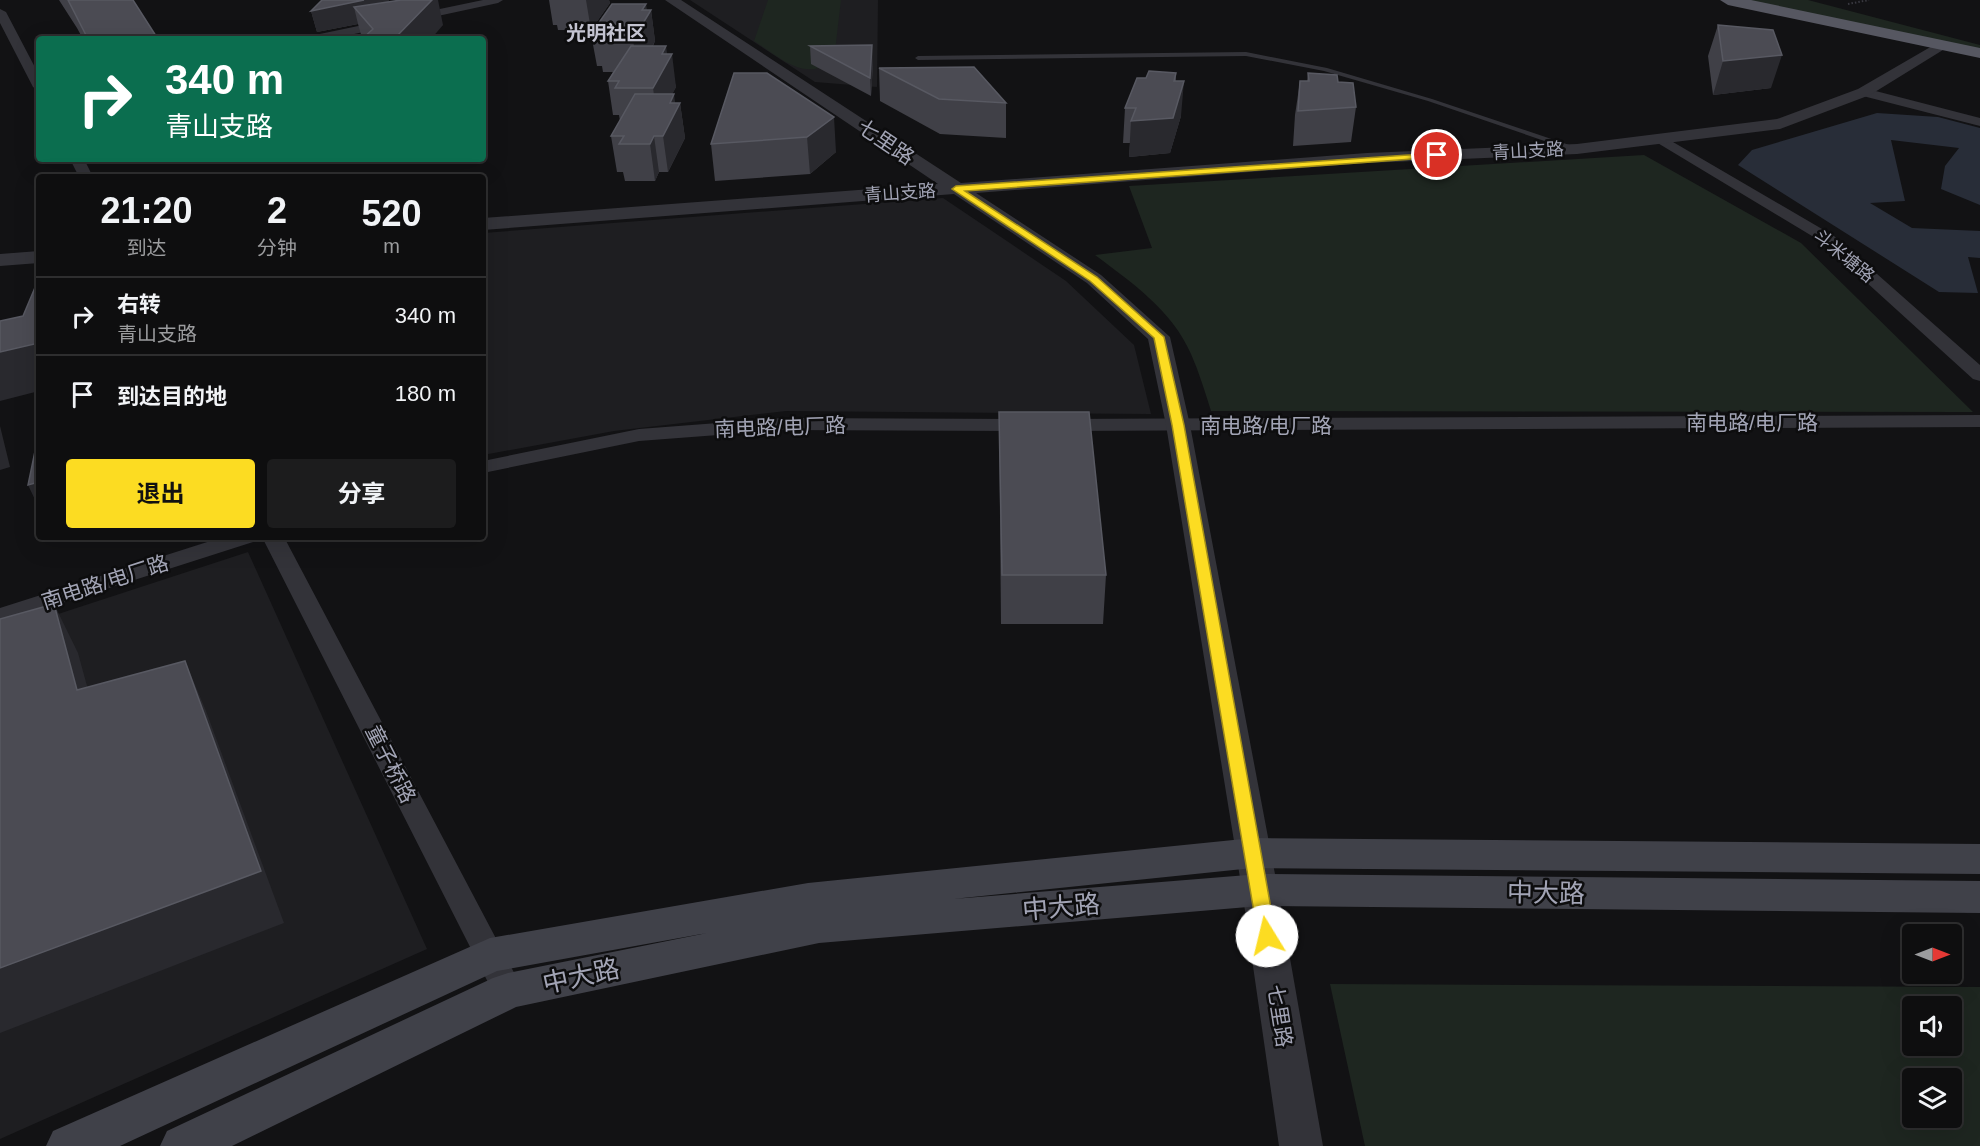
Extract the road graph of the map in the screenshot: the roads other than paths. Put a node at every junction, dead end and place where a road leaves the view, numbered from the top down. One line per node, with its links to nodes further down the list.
1 (498, 0): 6 (street)
2 (672, 0): 16 (street, 七里路)
3 (1728, 0): 8 (highway)
4 (1841, 5): 7 (highway)
5 (1, 18): 11 (street)
6 (329, 36)
7 (1980, 42)
8 (1944, 45): 9 (highway); 12 (street, 青山支路)
9 (1980, 53)
10 (918, 58): 15 (lane)
11 (36, 82)
12 (1864, 92): 13 (street); 14 (street, 青山支路)
13 (1980, 122)
14 (1661, 139): 15 (street, 青山支路); 20 (street, 斗米塘路)
15 (1577, 149): 16 (street, 青山支路)
16 (956, 189): 17 (street, 青山支路); 22 (street, 七里路)
17 (486, 224)
18 (36, 257): 19 (street)
19 (0, 260)
20 (1980, 375)
21 (1980, 421): 22 (street, 南电路/电厂路)
22 (1178, 425): 23 (street, 南电路/电厂路); 28 (street, 七里路)
23 (486, 466)
24 (236, 540): 26 (street, 南电路/电厂路)
25 (275, 540): 30 (street, 童子桥路)
26 (0, 616)
27 (1980, 859): 28 (main road)
28 (1257, 872): 29 (main road, 中大路); 30 (main road); 31 (main road, 中大路); 34 (street, 七里路)
29 (1980, 897)
30 (490, 955): 31 (street, 童子桥路); 32 (main road)
31 (508, 991): 33 (main road, 中大路)
32 (70, 1146)
33 (184, 1146)
34 (1301, 1146)

